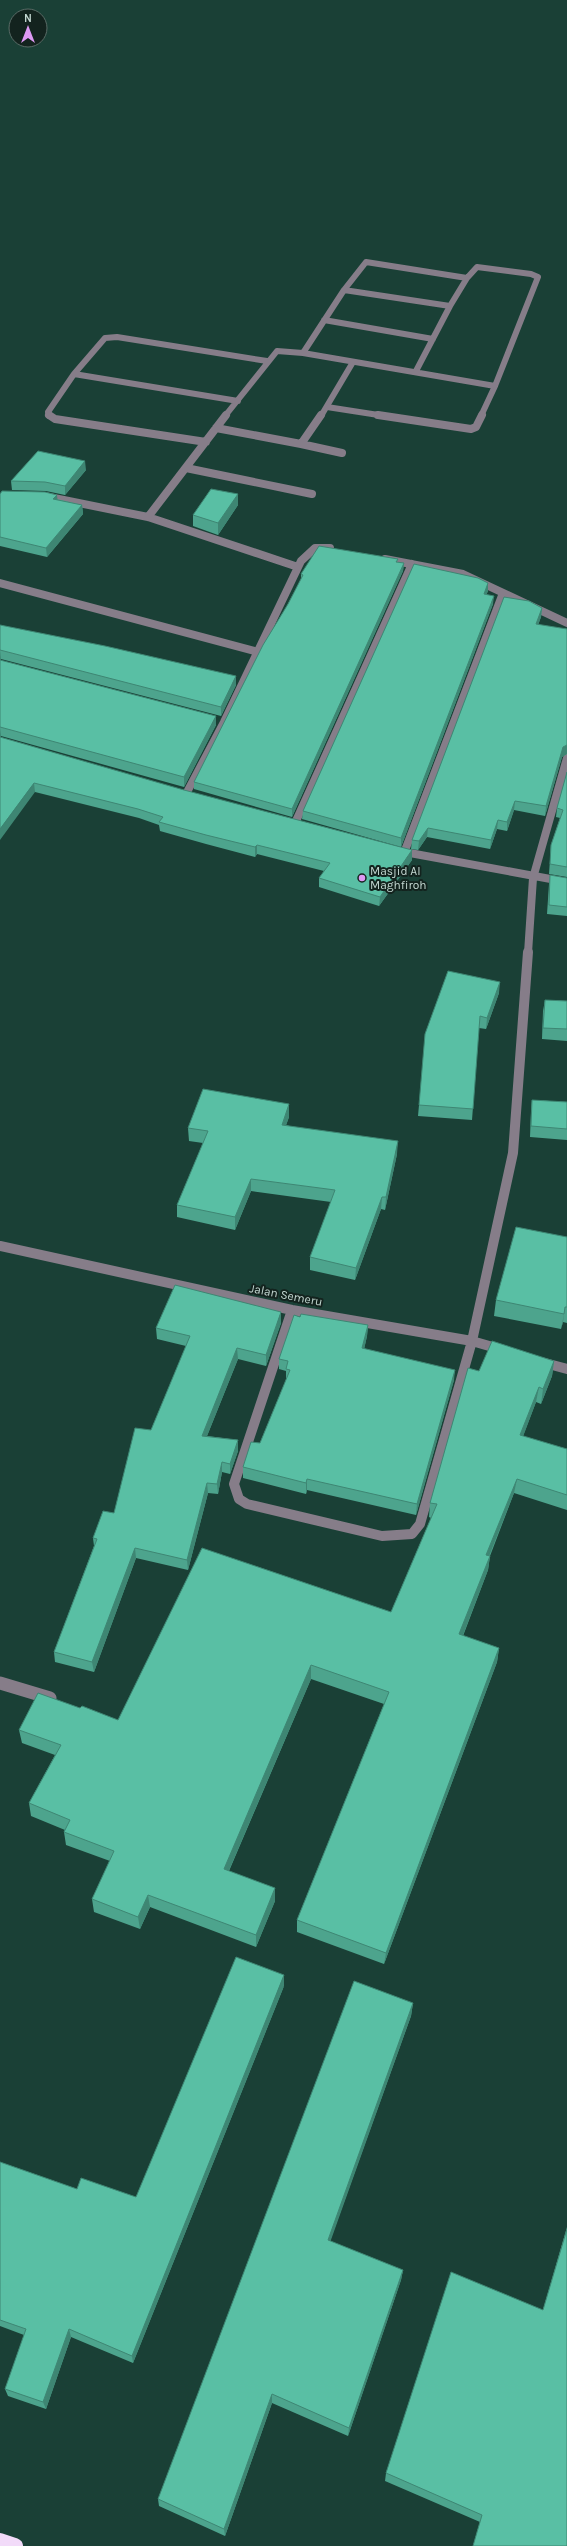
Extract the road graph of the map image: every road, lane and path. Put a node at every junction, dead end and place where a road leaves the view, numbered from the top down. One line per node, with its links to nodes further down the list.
1 (467, 278): 2 (street); 3 (street); 11 (street)
2 (344, 290): 3 (street); 4 (street)
3 (450, 306): 5 (street)
4 (324, 320): 5 (street); 6 (street)
5 (433, 339): 9 (street)
6 (303, 353): 7 (street); 8 (street)
7 (267, 361): 10 (street); 12 (street)
8 (353, 362): 9 (street); 13 (street)
9 (416, 371): 11 (street)
10 (74, 374): 12 (street); 15 (street)
11 (495, 386): 13 (street)
12 (238, 401): 14 (street)
13 (327, 407): 16 (street)
14 (216, 428): 15 (street); 16 (street)
15 (206, 442): 18 (street)
16 (301, 444): 17 (street)
17 (342, 453)
18 (186, 468): 19 (street); 21 (street)
19 (312, 494)
20 (39, 496): 21 (street)
21 (148, 517): 25 (street)
22 (338, 550): 25 (street)
23 (375, 557): 24 (street)
24 (412, 564): 27 (street); 32 (street)
25 (298, 567): 29 (street)
26 (0, 583): 29 (street)
27 (503, 593): 28 (street); 34 (street)
28 (567, 623)
29 (258, 652): 31 (street)
30 (567, 758): 35 (street)
31 (186, 794)
32 (296, 822)
33 (390, 849): 34 (street)
34 (404, 853): 35 (street)
35 (533, 878): 36 (street); 39 (street)
36 (567, 882)
37 (0, 1246): 38 (street, Jalan Semeru)
38 (292, 1310): 39 (street, Jalan Semeru); 39 (street)
39 (472, 1341): 40 (street, Jalan Semeru)
40 (516, 1354)
41 (530, 1358): 42 (street)
42 (567, 1369)
43 (0, 1683): 44 (street)
44 (61, 1702)
45 (0, 2541): 46 (highway)
46 (15, 2546)

